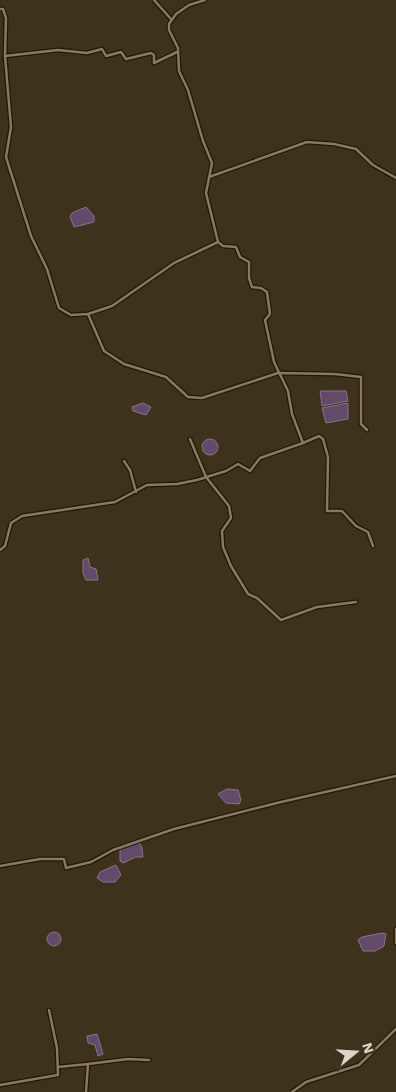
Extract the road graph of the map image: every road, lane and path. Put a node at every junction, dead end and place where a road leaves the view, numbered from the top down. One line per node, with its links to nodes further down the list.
1 (154, 0): 4 (street)
2 (204, 0): 4 (street)
3 (0, 9): 6 (street)
4 (172, 19): 5 (street)
5 (178, 52): 6 (street); 7 (street)
6 (6, 56): 10 (street)
7 (209, 177): 8 (street); 9 (street)
8 (396, 178)
9 (218, 242): 10 (street); 11 (street)
10 (88, 314): 11 (street)
11 (278, 373): 12 (street); 14 (street)
12 (367, 430)
13 (190, 438): 16 (street)
14 (303, 443): 16 (street); 18 (street)
15 (124, 461): 17 (street)
16 (206, 477): 17 (street); 20 (street)
17 (136, 492): 19 (street)
18 (373, 546)
19 (0, 550)
20 (356, 602)
21 (396, 776): 22 (street)
22 (0, 866)
23 (396, 929): 24 (street)
24 (396, 943)
25 (49, 1010): 29 (street)
26 (396, 1029): 32 (street)
27 (149, 1060): 28 (street)
28 (88, 1064): 29 (street); 31 (street)
29 (58, 1067): 30 (street)
30 (0, 1085)
31 (86, 1092)
32 (292, 1092)

